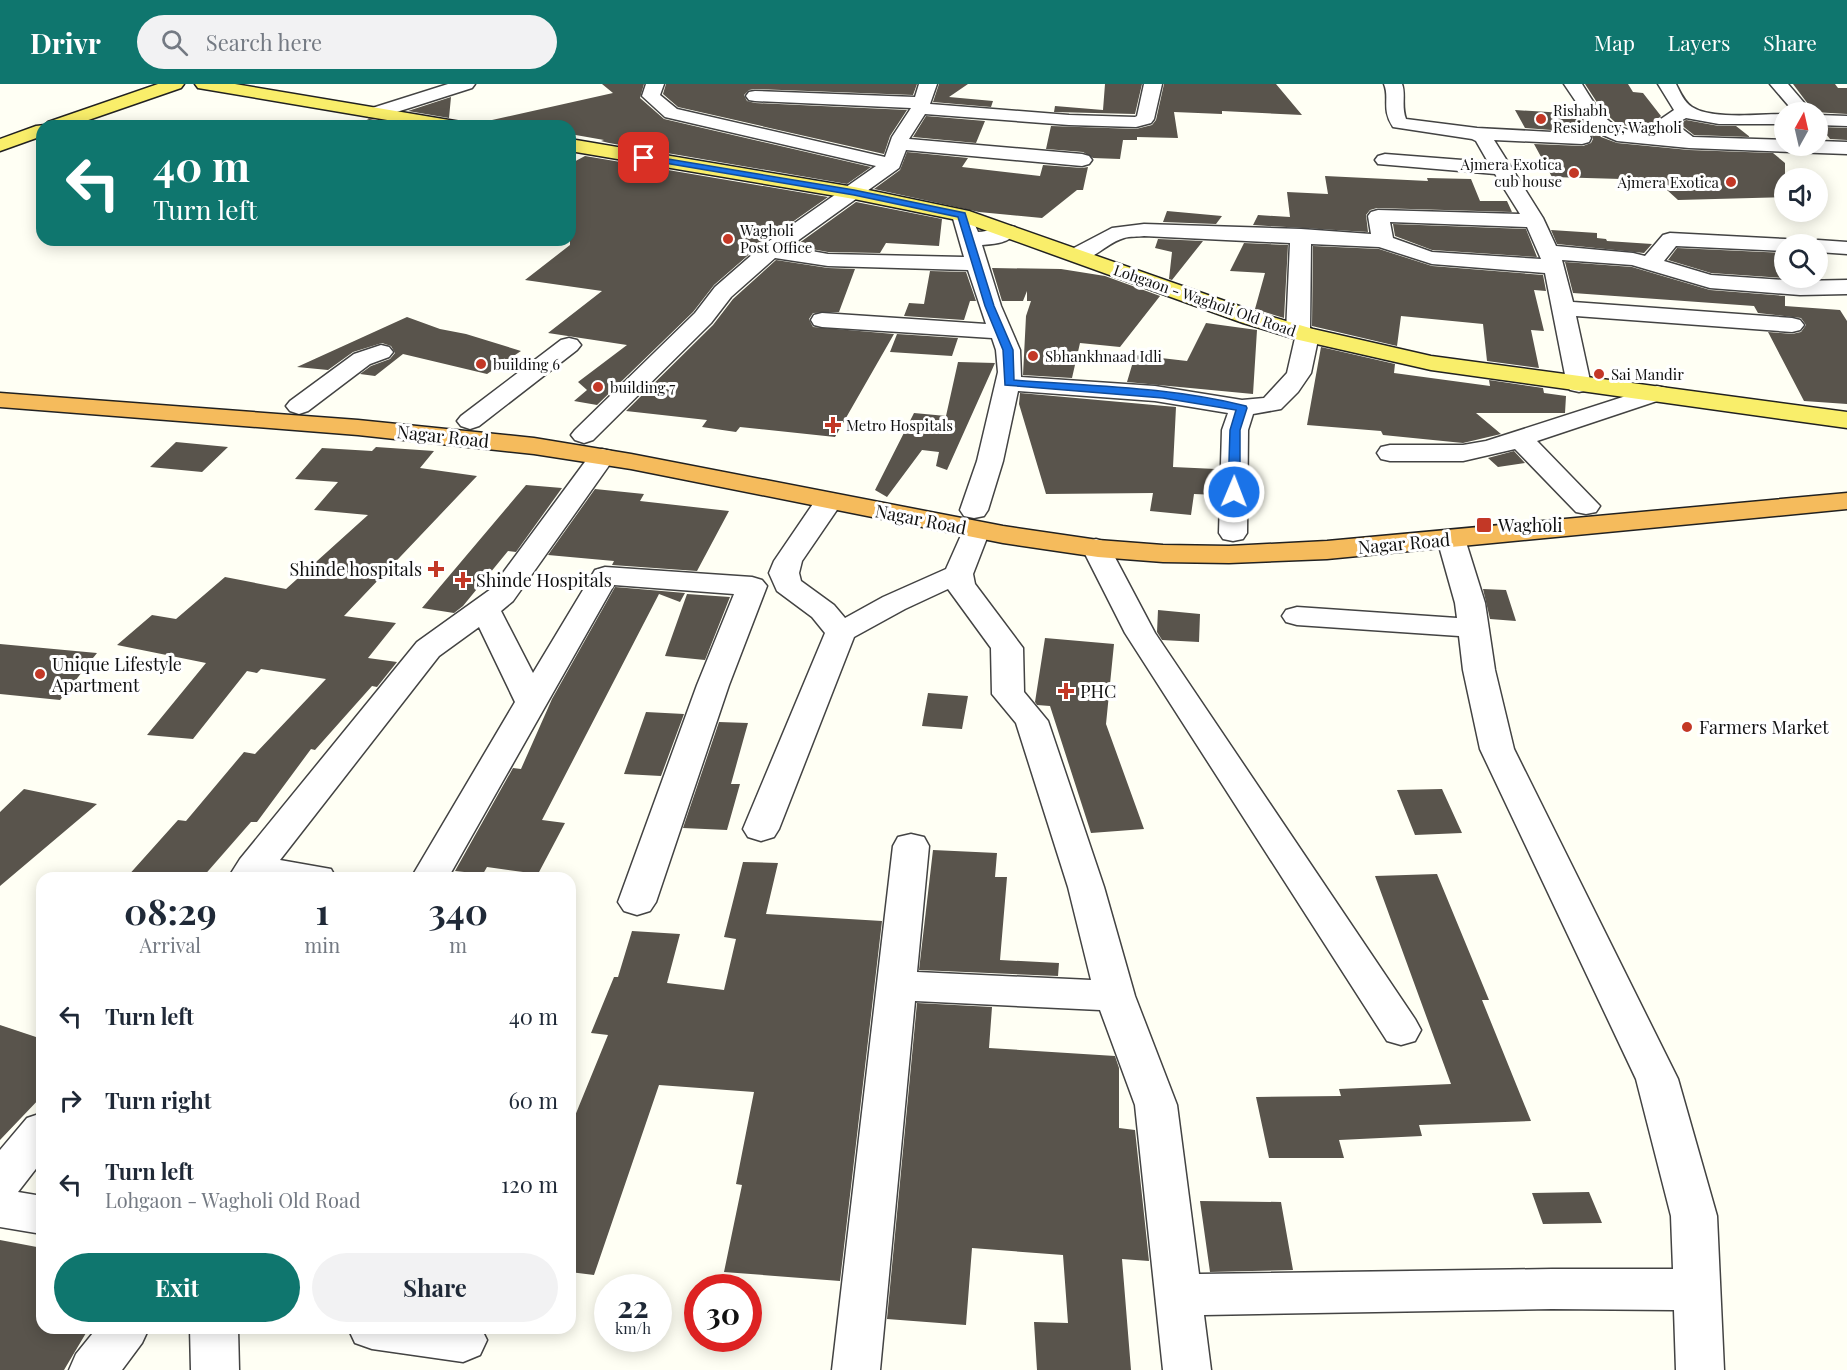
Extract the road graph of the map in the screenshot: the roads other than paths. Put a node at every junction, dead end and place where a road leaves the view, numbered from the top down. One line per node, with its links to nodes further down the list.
1 (175, 84): 17 (main road)
2 (204, 84): 15 (main road)
3 (466, 84): 15 (street)
4 (655, 84): 31 (street)
5 (928, 84): 13 (street)
6 (1153, 84): 13 (street)
7 (1393, 84): 22 (street)
8 (1573, 84): 24 (street)
9 (1666, 84): 14 (street)
10 (1779, 84): 12 (street)
11 (755, 96): 13 (street)
12 (1794, 102)
13 (921, 105): 25 (street)
14 (1685, 111): 16 (street); 24 (street)
15 (375, 113): 18 (main road)
16 (1774, 119)
17 (71, 120)
18 (418, 120)
19 (1828, 120): 20 (street)
20 (1847, 121)
21 (36, 132): 26 (main road)
22 (1477, 134): 23 (street); 32 (street)
23 (1582, 138)
24 (1689, 142): 28 (street)
25 (899, 144): 29 (street); 31 (street)
26 (0, 145)
27 (576, 146): 33 (main road, Lohgaon - Wagholi Old Road)
28 (1847, 148)
29 (1082, 160)
30 (1384, 160): 32 (street)
31 (892, 164): 33 (street)
32 (1501, 169): 35 (street)
33 (854, 193): 34 (main road, Lohgaon - Wagholi Old Road); 43 (street)
34 (962, 215): 36 (main road, Lohgaon - Wagholi Old Road); 38 (street)
35 (1534, 221): 39 (street); 45 (street)
36 (1008, 231): 38 (street); 44 (main road, Lohgaon - Wagholi Old Road)
37 (1301, 235): 39 (street); 44 (street); 53 (street)
38 (969, 239): 47 (street)
39 (1383, 241): 45 (street)
40 (1774, 244): 46 (street)
41 (1828, 247): 42 (street)
42 (1847, 248)
43 (770, 251): 47 (street); 66 (street)
44 (1078, 255): 53 (main road, Lohgaon - Wagholi Old Road)
45 (1551, 260): 46 (street); 49 (street)
46 (1651, 263): 48 (street)
47 (977, 264): 52 (street)
48 (1847, 287)
49 (1563, 308): 51 (street); 58 (street)
50 (822, 320): 52 (street)
51 (1792, 325)
52 (1000, 332): 57 (street)
53 (1303, 333): 58 (main road, Lohgaon - Wagholi Old Road); 62 (street)
54 (569, 345): 64 (street)
55 (381, 352): 61 (street)
56 (0, 383): 61 (highway, Nagar Road)
57 (1009, 383): 62 (street); 74 (street)
58 (1579, 385): 59 (main road, Lohgaon - Wagholi Old Road)
59 (1657, 393): 63 (main road, Lohgaon - Wagholi Old Road); 65 (street)
60 (0, 400): 66 (highway, Nagar Road)
61 (298, 406): 64 (highway, Nagar Road)
62 (1242, 408): 75 (street)
63 (1847, 420)
64 (470, 421): 66 (highway, Nagar Road)
65 (1519, 438): 67 (street); 71 (street)
66 (593, 446): 69 (highway, Nagar Road); 74 (highway, Nagar Road); 79 (street)
67 (1390, 453)
68 (1847, 482): 71 (highway, Nagar Road)
69 (829, 501): 74 (highway, Nagar Road); 82 (street)
70 (1847, 501): 72 (highway, Nagar Road)
71 (1586, 506): 75 (highway, Nagar Road)
72 (1791, 506): 73 (highway); 76 (highway, Nagar Road)
73 (1847, 516)
74 (975, 520): 75 (highway, Nagar Road); 77 (highway, Nagar Road); 78 (street)
75 (1233, 533)
76 (1451, 539): 77 (highway, Nagar Road); 81 (street)
77 (1096, 548): 91 (street)
78 (958, 574): 82 (street); 90 (street)
79 (486, 610): 83 (street); 86 (street)
80 (1297, 616): 81 (street)
81 (1473, 628): 96 (street)
82 (841, 632): 84 (street)
83 (531, 701): 87 (street); 88 (street)
84 (761, 829)
85 (911, 846): 89 (street)
86 (251, 872)
87 (432, 872)
88 (637, 902)
89 (896, 986): 90 (street); 104 (street)
90 (1115, 996): 97 (street)
91 (1401, 1030)
92 (36, 1137): 93 (street)
93 (0, 1182)
94 (0, 1208): 95 (street)
95 (36, 1214)
96 (1697, 1290): 97 (street); 106 (street)
97 (1179, 1295): 105 (street)
98 (120, 1334): 102 (street)
99 (214, 1334): 103 (street)
100 (418, 1334): 101 (street)
101 (463, 1340)
102 (93, 1370)
103 (215, 1370)
104 (856, 1370)
105 (1187, 1370)
106 (1700, 1370)

